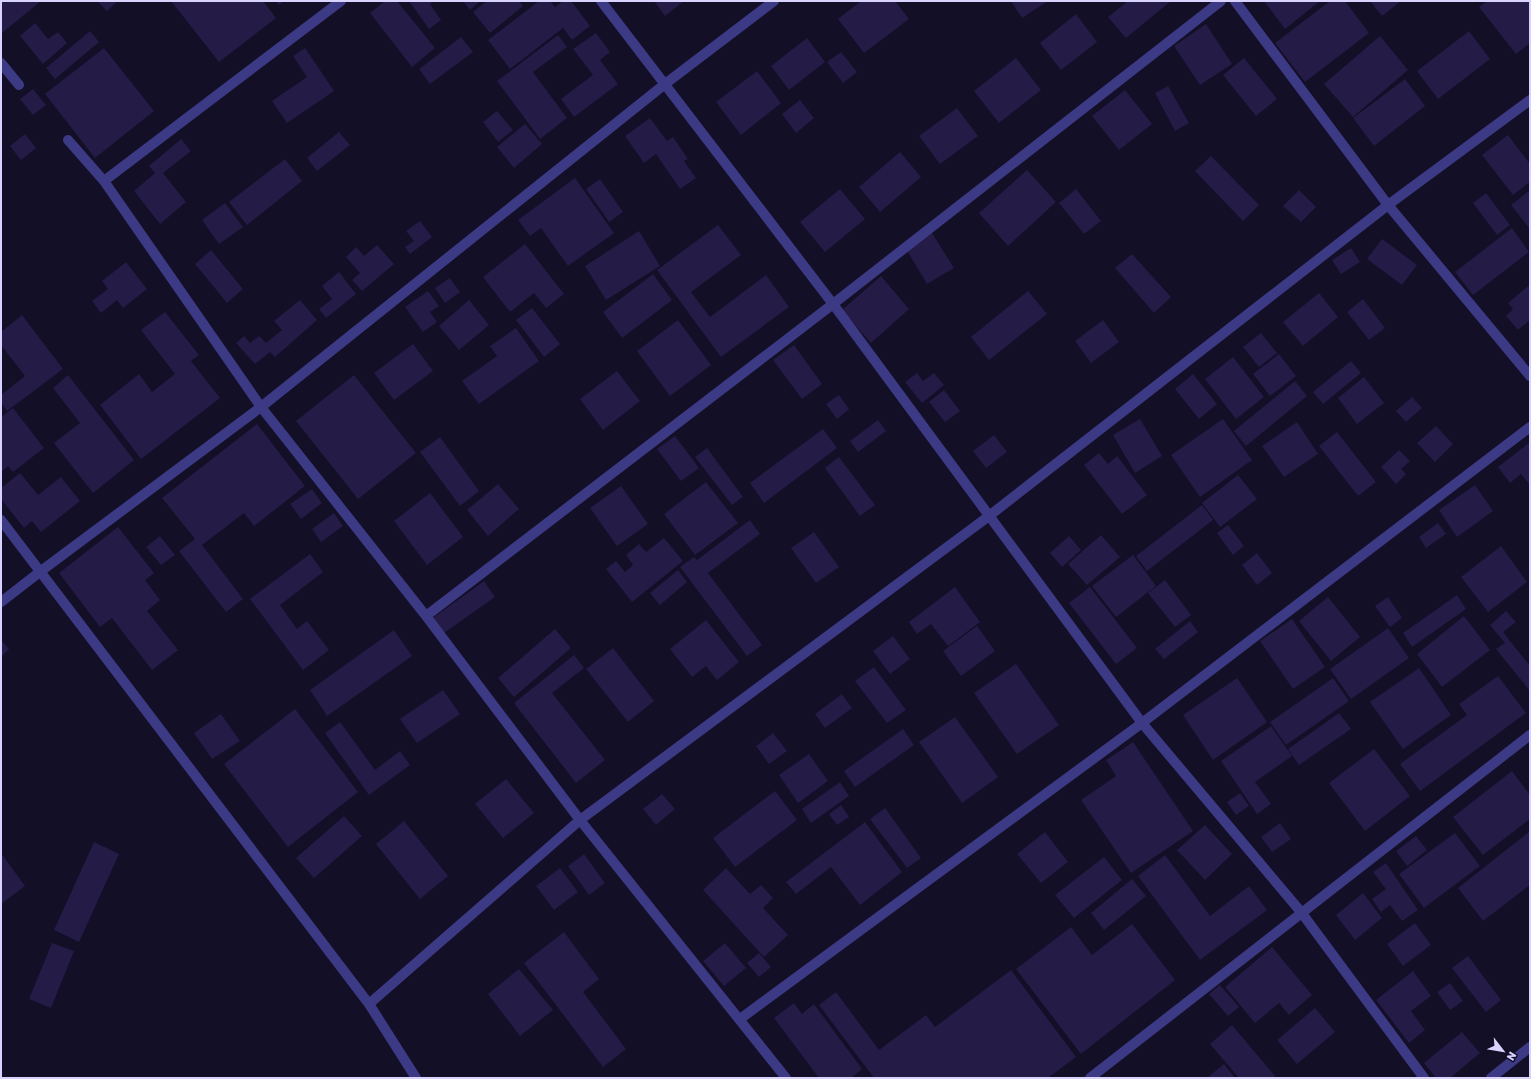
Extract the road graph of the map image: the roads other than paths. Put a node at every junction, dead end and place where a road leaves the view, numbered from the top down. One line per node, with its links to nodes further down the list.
1 (341, 1): 11 (street)
2 (601, 1): 7 (street)
3 (774, 1): 7 (street)
4 (1221, 1): 13 (street)
5 (1235, 1): 12 (street)
6 (1, 63): 8 (street)
7 (665, 84): 13 (street); 15 (street)
8 (18, 85)
9 (1530, 100): 12 (street)
10 (68, 140): 11 (street)
11 (104, 181): 15 (street)
12 (1388, 205): 14 (street); 17 (street)
13 (833, 304): 17 (street); 21 (street)
14 (1530, 376)
15 (261, 406): 19 (street); 21 (street)
16 (1530, 427): 22 (street)
17 (989, 516): 22 (street); 24 (street)
18 (1, 520): 19 (street)
19 (41, 571): 20 (street); 26 (street)
20 (1, 602)
21 (426, 616): 24 (street)
22 (1142, 723): 25 (street); 27 (street)
23 (1530, 734): 25 (street)
24 (580, 820): 26 (street); 27 (street)
25 (1301, 912): 31 (street); 32 (street)
26 (369, 1004): 29 (street)
27 (740, 1019): 30 (street)
28 (1530, 1048): 33 (street)
29 (416, 1078)
30 (786, 1078)
31 (1090, 1078)
32 (1424, 1078)
33 (1491, 1078)

